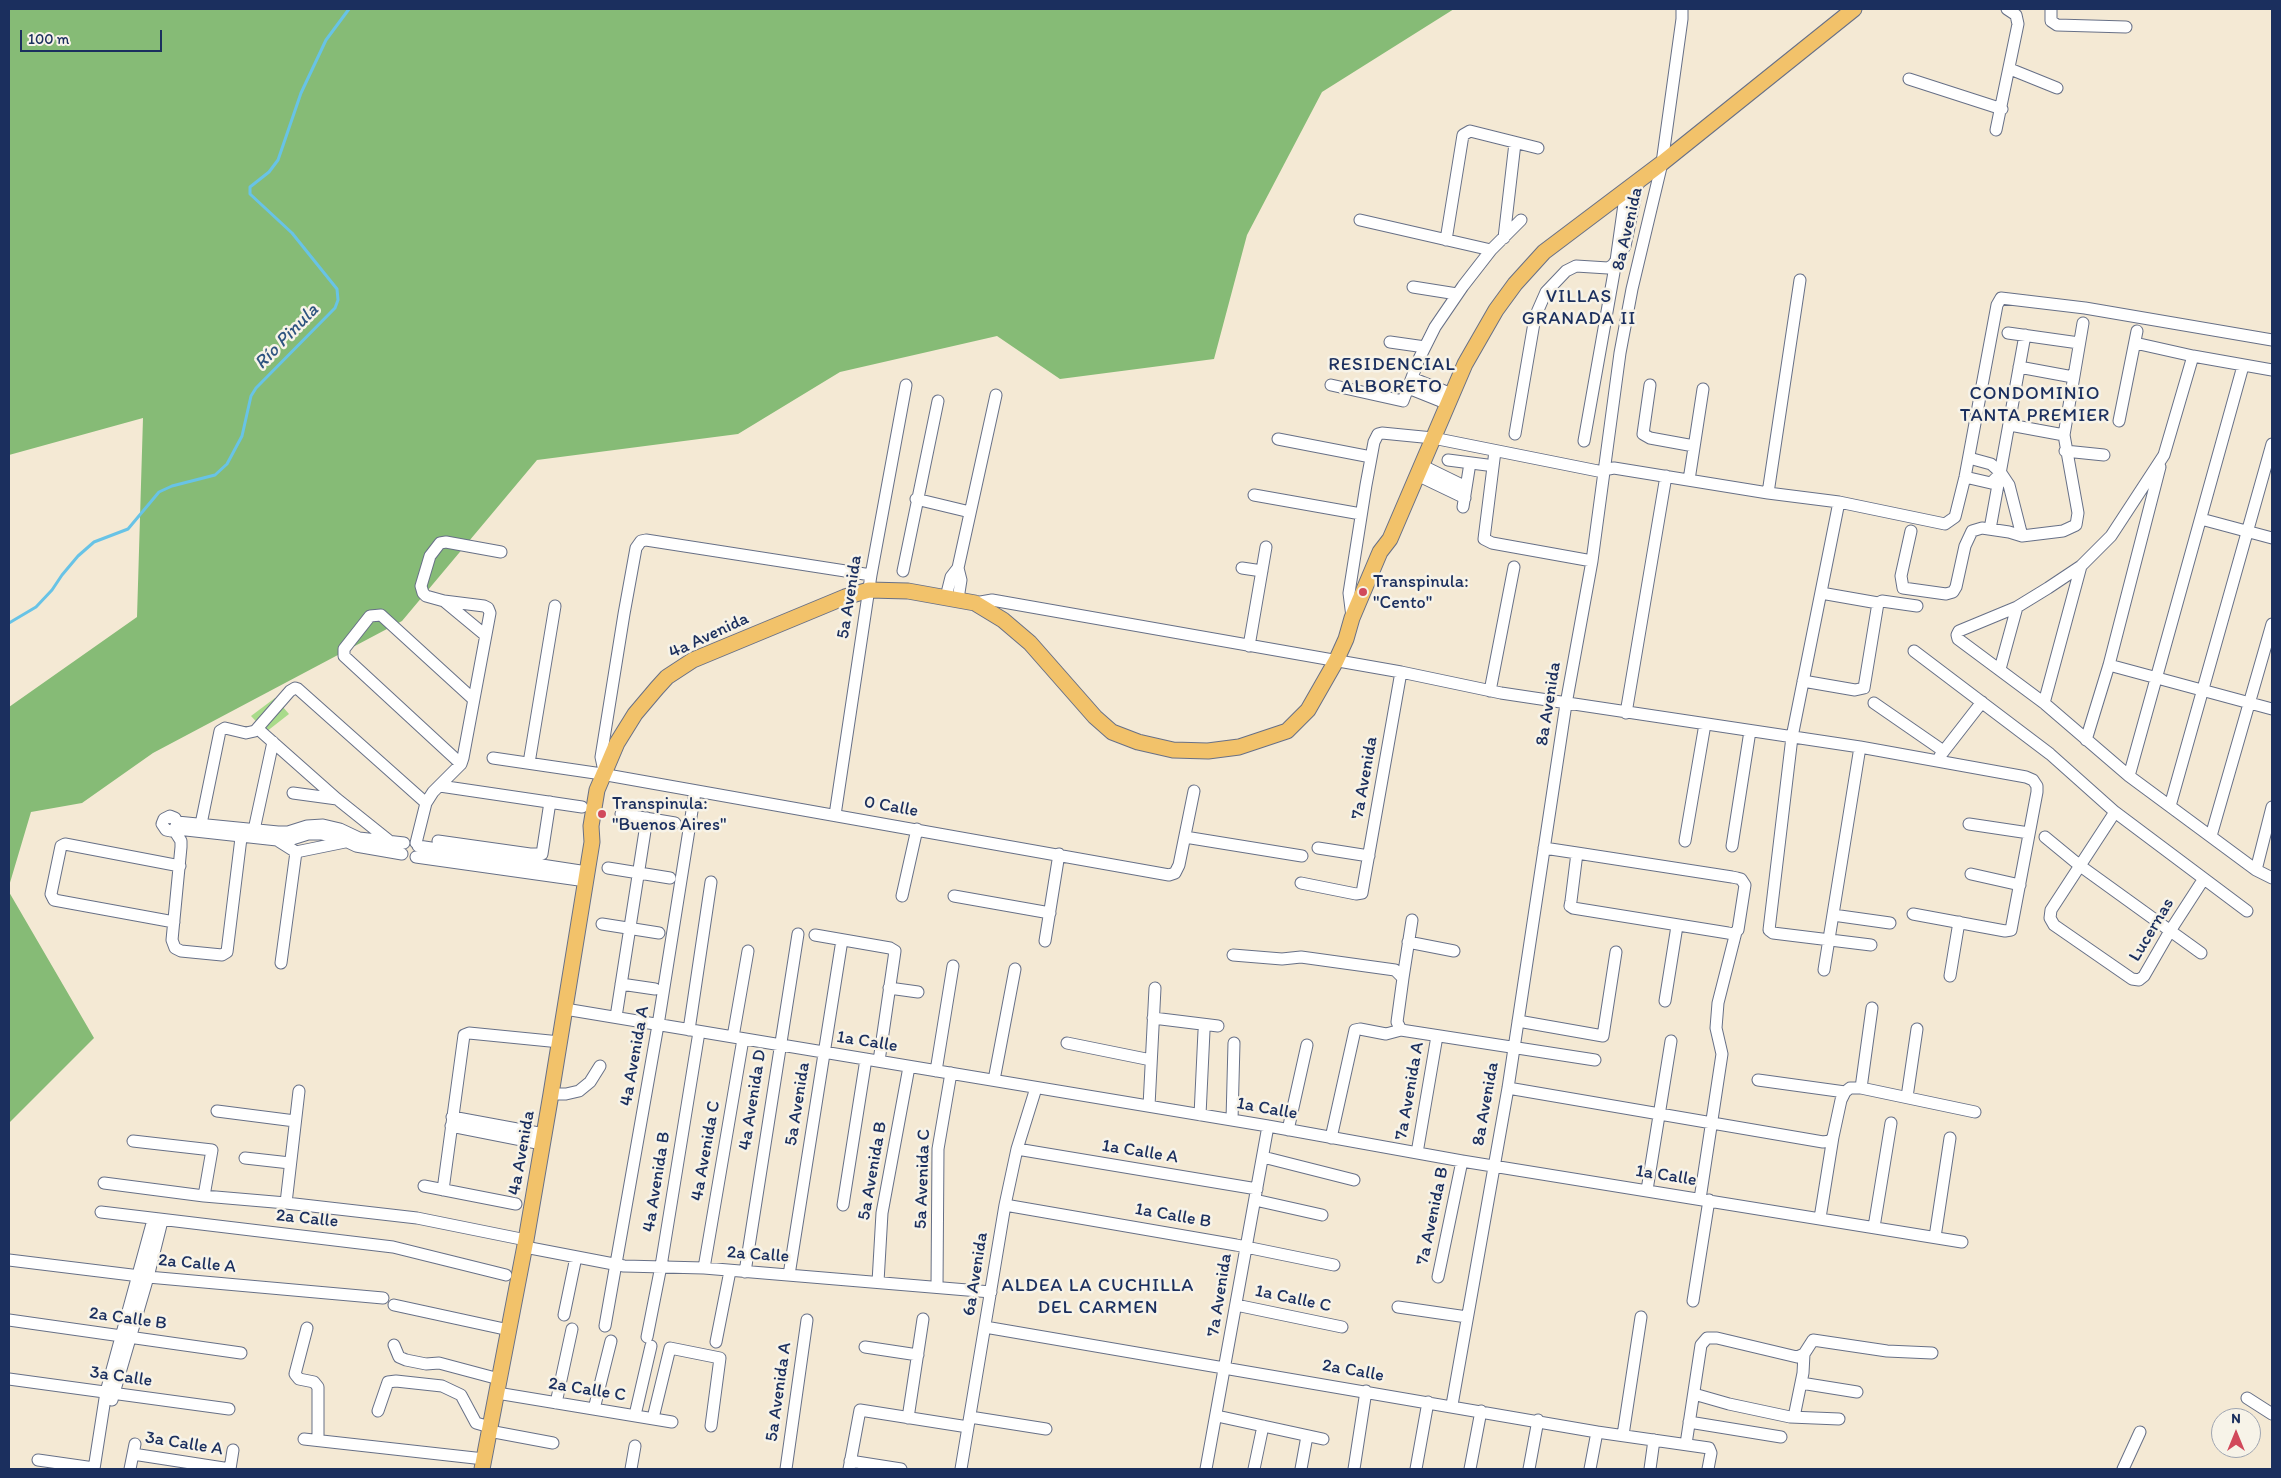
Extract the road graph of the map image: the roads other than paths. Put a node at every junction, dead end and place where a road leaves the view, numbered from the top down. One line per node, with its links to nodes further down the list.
1 (1682, 9): 13 (street, 8a Avenida)
2 (1854, 9): 13 (main road)
3 (2007, 9): 6 (street)
4 (2051, 9): 5 (street)
5 (2126, 27)
6 (2010, 69): 8 (street); 9 (street)
7 (1909, 79): 9 (street)
8 (2057, 88)
9 (2002, 109): 10 (street)
10 (1996, 130)
11 (1515, 143): 12 (street); 18 (street); 19 (street)
12 (1538, 148)
13 (1662, 162): 14 (main road); 63 (street, 8a Avenida)
14 (1639, 180): 15 (main road); 21 (street)
15 (1626, 190): 21 (street); 43 (main road)
16 (1360, 220): 19 (street)
17 (1521, 220): 18 (street)
18 (1504, 238): 20 (street)
19 (1446, 240): 20 (street)
20 (1491, 250): 24 (street)
21 (1616, 261): 47 (street); 51 (street)
22 (1800, 280): 69 (street)
23 (1413, 287): 24 (street)
24 (1457, 294): 31 (street)
25 (2083, 323): 30 (street)
26 (2008, 333): 27 (street)
27 (2024, 335): 30 (street); 34 (street)
28 (2272, 338): 59 (street)
29 (1390, 342): 31 (street)
30 (2079, 343): 36 (street)
31 (1425, 347): 37 (street)
32 (2193, 356): 33 (street); 45 (street); 57 (street)
33 (2243, 366): 35 (street); 75 (street)
34 (2019, 367): 36 (street); 46 (street)
35 (2272, 370)
36 (2073, 377): 48 (street)
37 (1410, 383): 39 (street); 43 (street)
38 (906, 385): 90 (street, 5a Avenida)
39 (1332, 385)
40 (1650, 385): 53 (street)
41 (1703, 389): 53 (street)
42 (996, 394): 73 (street)
43 (1450, 399): 49 (main road)
44 (938, 401): 71 (street)
45 (2120, 421)
46 (2010, 425): 48 (street); 65 (street)
47 (1515, 434)
48 (2064, 435): 55 (street)
49 (1432, 438): 54 (street); 58 (street); 64 (main road)
50 (1278, 439): 58 (street)
51 (1584, 441)
52 (2272, 444): 78 (street)
53 (1694, 446): 68 (street)
54 (1495, 451): 63 (street); 84 (street)
55 (2065, 451): 56 (street); 79 (street)
56 (2104, 455)
57 (2164, 455): 85 (street); 106 (street)
58 (1371, 457): 74 (street)
59 (1969, 458): 65 (street); 67 (street)
60 (1448, 460): 61 (street)
61 (1470, 463): 62 (street); 64 (street)
62 (1487, 466)
63 (1606, 469): 66 (street); 84 (street, 8a Avenida)
64 (1419, 470): 81 (main road)
65 (2001, 473): 67 (street); 76 (street); 79 (street)
66 (1666, 476): 68 (street); 120 (street)
67 (1965, 477): 72 (street)
68 (1689, 480): 69 (street)
69 (1768, 493): 72 (street)
70 (1254, 495): 74 (street)
71 (916, 499): 73 (street); 88 (street)
72 (1839, 502): 91 (street)
73 (970, 512): 92 (street)
74 (1361, 514): 99 (street)
75 (2201, 519): 78 (street); 109 (street)
76 (1990, 529): 77 (street); 79 (street)
77 (1911, 531)
78 (2248, 532): 80 (street); 112 (street)
79 (2022, 536)
80 (2272, 538)
81 (1390, 539): 99 (main road); 102 (main road)
82 (1266, 547): 89 (street)
83 (501, 552): 93 (street)
84 (1592, 561): 118 (street, 8a Avenida)
85 (2081, 566): 98 (street); 116 (street)
86 (1242, 568): 89 (street)
87 (1514, 568): 111 (street)
88 (902, 571)
89 (1262, 571): 103 (street)
90 (869, 582): 92 (main road); 132 (main road, 4a Avenida); 132 (street, 4a Avenida); 146 (street, 5a Avenida)
91 (1821, 593): 95 (street); 110 (street)
92 (952, 598): 94 (main road)
93 (444, 601): 101 (street); 101 (street)
94 (975, 603): 103 (street); 105 (main road)
95 (1878, 603): 97 (street); 110 (street)
96 (555, 606): 130 (street)
97 (1917, 606)
98 (2017, 607): 107 (street); 107 (street)
99 (1352, 618): 102 (main road)
100 (2272, 624): 117 (street)
101 (485, 635): 113 (street)
102 (1346, 639): 105 (main road)
103 (1249, 646): 105 (street)
104 (1914, 651): 114 (street)
105 (1336, 661): 108 (street)
106 (2109, 665): 109 (street); 125 (street)
107 (2000, 669): 116 (street)
108 (1401, 672): 111 (street); 171 (street, 7a Avenida)
109 (2157, 678): 112 (street); 133 (street)
110 (1803, 681): 124 (street)
111 (1490, 690): 118 (street)
112 (2204, 690): 117 (street); 141 (street)
113 (473, 700): 131 (street); 131 (street)
114 (1982, 702): 128 (street); 144 (street)
115 (1874, 703): 128 (street)
116 (2044, 703): 125 (street)
117 (2250, 703): 119 (street); 155 (street)
118 (1566, 704): 120 (street); 166 (street, 8a Avenida)
119 (2272, 709)
120 (1626, 713): 121 (street)
121 (1705, 724): 123 (street); 161 (street)
122 (258, 729): 126 (street); 140 (street); 149 (street)
123 (1750, 731): 124 (street); 163 (street)
124 (1792, 737): 127 (street); 204 (street)
125 (2086, 740): 133 (street)
126 (273, 742): 138 (street); 153 (street)
127 (1860, 747): 128 (street); 190 (street)
128 (1940, 755): 154 (street)
129 (493, 758): 130 (street, 0 Calle)
130 (529, 763): 132 (street, 0 Calle)
131 (461, 764): 134 (street)
132 (605, 772): 137 (street, 0 Calle); 178 (main road, 4a Avenida)
133 (2129, 776): 141 (street)
134 (440, 786): 139 (street); 140 (street)
135 (1194, 791): 158 (street)
136 (293, 792): 138 (street)
137 (695, 792): 146 (street, 0 Calle); 230 (street, 4a Avenida A)
138 (338, 798): 164 (street)
139 (550, 802): 142 (street); 160 (street)
140 (426, 803): 164 (street)
141 (2170, 806): 155 (street)
142 (582, 807)
143 (2272, 808): 175 (street)
144 (2114, 812): 172 (street); 181 (street)
145 (621, 814): 147 (street)
146 (835, 815): 152 (street, 0 Calle)
147 (647, 818): 148 (street); 176 (street)
148 (676, 823)
149 (201, 824): 151 (street); 153 (street)
150 (1969, 824): 154 (street)
151 (176, 827): 157 (street); 173 (street)
152 (917, 829): 169 (street, 0 Calle); 185 (street)
153 (254, 830): 164 (street)
154 (2029, 833): 184 (street)
155 (2211, 836): 175 (street)
156 (2045, 837): 172 (street)
157 (241, 838): 159 (street); 192 (street)
158 (1184, 838): 169 (street, 0 Calle); 170 (street)
159 (277, 840): 162 (street); 167 (street)
160 (438, 841)
161 (1685, 841)
162 (345, 842): 164 (street); 167 (street)
163 (1732, 846)
164 (409, 847): 178 (street)
165 (1318, 848): 171 (street)
166 (1544, 848): 168 (street); 229 (street, 8a Avenida)
167 (296, 852): 213 (street)
168 (1577, 853): 196 (street); 199 (street)
169 (1059, 854): 188 (street)
170 (1302, 856)
171 (1369, 856): 183 (street, 7a Avenida)
172 (2079, 865): 198 (street); 198 (street, Lucernas)
173 (180, 866): 192 (street); 192 (street)
174 (608, 868): 176 (street)
175 (2256, 870): 180 (street)
176 (638, 873): 179 (street); 197 (street)
177 (1971, 874): 184 (street)
178 (587, 876): 226 (main road, 4a Avenida)
179 (670, 878)
180 (2272, 878)
181 (2204, 880): 187 (street); 198 (street, Lucernas)
182 (712, 882): 234 (street, 4a Avenida B)
183 (1301, 883)
184 (2020, 885): 193 (street)
185 (902, 896)
186 (954, 896): 188 (street)
187 (2247, 911)
188 (1050, 913): 205 (street)
189 (1913, 914): 193 (street)
190 (1833, 915): 194 (street); 204 (street)
191 (1412, 920): 206 (street)
192 (174, 922)
193 (1958, 922): 217 (street)
194 (1890, 923)
195 (602, 924): 197 (street)
196 (1676, 926): 199 (street); 224 (street)
197 (629, 928): 200 (street); 219 (street)
198 (2170, 930): 211 (street)
199 (1736, 932): 272 (street)
200 (659, 933)
201 (798, 934): 242 (street, 4a Avenida D)
202 (815, 935): 203 (street)
203 (842, 940): 220 (street); 245 (street, 5a Avenida)
204 (1829, 940): 207 (street); 216 (street)
205 (1045, 941)
206 (1408, 942): 209 (street); 218 (street)
207 (1871, 945)
208 (748, 951): 237 (street, 4a Avenida C)
209 (1454, 951)
210 (1616, 952): 229 (street)
211 (2201, 954)
212 (1233, 955): 218 (street)
213 (281, 963)
214 (953, 966): 252 (street)
215 (1015, 969): 254 (street)
216 (1824, 970)
217 (1950, 976)
218 (1402, 978): 233 (street)
219 (621, 984): 222 (street); 227 (street)
220 (889, 988): 223 (street); 249 (street)
221 (1155, 988): 228 (street)
222 (655, 989)
223 (918, 992)
224 (1665, 1001)
225 (1872, 1008): 258 (street)
226 (565, 1009): 227 (street, 1a Calle); 239 (main road, 4a Avenida)
227 (616, 1016): 230 (street, 1a Calle)
228 (1153, 1018): 231 (street); 247 (street)
229 (1518, 1021): 244 (street, 8a Avenida)
230 (658, 1025): 234 (street, 1a Calle); 310 (street, 4a Avenida A)
231 (1218, 1026)
232 (1917, 1029): 262 (street)
233 (1400, 1030): 236 (street); 276 (street)
234 (694, 1031): 237 (street, 1a Calle); 311 (street, 4a Avenida B)
235 (1204, 1031): 266 (street)
236 (1437, 1036): 244 (street); 281 (street, 7a Avenida A)
237 (738, 1038): 242 (street, 1a Calle); 313 (street, 4a Avenida C)
238 (1672, 1041): 267 (street)
239 (560, 1042): 261 (main road, 4a Avenida); 270 (street)
240 (1067, 1043): 247 (street)
241 (1234, 1043): 268 (street)
242 (779, 1045): 245 (street, 1a Calle); 315 (street, 4a Avenida D)
243 (1307, 1045): 274 (street)
244 (1514, 1048): 248 (street); 257 (street, 8a Avenida)
245 (824, 1052): 246 (street, 1a Calle); 317 (street, 5a Avenida)
246 (866, 1059): 249 (street, 1a Calle); 297 (street)
247 (1151, 1060): 263 (street)
248 (1595, 1060)
249 (879, 1061): 251 (street, 1a Calle)
250 (600, 1066): 261 (street)
251 (909, 1066): 252 (street, 1a Calle); 320 (street, 5a Avenida B)
252 (936, 1071): 253 (street, 1a Calle)
253 (951, 1073): 254 (street, 1a Calle); 321 (street, 5a Avenida C)
254 (994, 1080): 256 (street, 1a Calle)
255 (1758, 1080): 260 (street)
256 (1036, 1088): 263 (street, 1a Calle); 280 (street, 6a Avenida)
257 (1508, 1088): 267 (street); 286 (street, 8a Avenida)
258 (1861, 1088): 260 (street); 262 (street)
259 (299, 1091): 269 (street)
260 (1845, 1092): 275 (street)
261 (551, 1094): 278 (main road, 4a Avenida)
262 (1907, 1098): 265 (street)
263 (1148, 1106): 266 (street, 1a Calle)
264 (218, 1111): 269 (street)
265 (1975, 1112)
266 (1200, 1115): 268 (street, 1a Calle)
267 (1660, 1115): 272 (street); 291 (street)
268 (1232, 1120): 273 (street, 1a Calle)
269 (295, 1121): 285 (street)
270 (451, 1122): 278 (street); 290 (street)
271 (1891, 1123): 303 (street)
272 (1711, 1124): 275 (street); 294 (street)
273 (1268, 1126): 274 (street, 1a Calle); 282 (street, 7a Avenida)
274 (1288, 1130): 276 (street, 1a Calle)
275 (1833, 1137): 301 (street)
276 (1332, 1138): 281 (street, 1a Calle)
277 (1950, 1138): 304 (street)
278 (543, 1139): 306 (main road, 4a Avenida)
279 (133, 1141): 293 (street)
280 (1017, 1149): 292 (street, 1a Calle A); 298 (street, 6a Avenida)
281 (1417, 1153): 284 (street, 1a Calle)
282 (1263, 1157): 287 (street); 292 (street, 7a Avenida)
283 (245, 1158): 285 (street)
284 (1462, 1161): 286 (street, 1a Calle); 319 (street, 7a Avenida B)
285 (290, 1163): 295 (street)
286 (1493, 1166): 291 (street, 1a Calle); 329 (street, 8a Avenida)
287 (1354, 1180)
288 (104, 1183): 293 (street, 2a Calle)
289 (424, 1186): 290 (street)
290 (443, 1190): 296 (street)
291 (1647, 1190): 294 (street, 1a Calle)
292 (1256, 1194): 300 (street, 1a Calle A); 307 (street, 7a Avenida)
293 (204, 1196): 295 (street, 2a Calle)
294 (1704, 1200): 301 (street, 1a Calle); 324 (street)
295 (286, 1203): 306 (street, 2a Calle)
296 (516, 1204)
297 (843, 1205)
298 (1005, 1205): 307 (street, 1a Calle B); 322 (street, 6a Avenida)
299 (101, 1212): 302 (street, 2a Calle)
300 (1322, 1215)
301 (1820, 1218): 303 (street, 1a Calle)
302 (157, 1220): 316 (street, 2a Calle); 318 (street)
303 (1874, 1227): 304 (street, 1a Calle)
304 (1935, 1237): 305 (street, 1a Calle)
305 (1962, 1242)
306 (526, 1244): 308 (street, 2a Calle); 339 (main road, 4a Avenida)
307 (1246, 1247): 312 (street, 1a Calle B); 326 (street, 7a Avenida)
308 (576, 1257): 310 (street, 2a Calle); 328 (street)
309 (9, 1260): 318 (street, 2a Calle A)
310 (616, 1265): 311 (street, 2a Calle); 334 (street, 4a Avenida A)
311 (661, 1266): 313 (street, 2a Calle); 366 (street, 4a Avenida B)
312 (1334, 1266)
313 (704, 1268): 314 (street, 2a Calle)
314 (730, 1270): 315 (street, 2a Calle); 342 (street)
315 (745, 1272): 317 (street, 2a Calle)
316 (506, 1275)
317 (789, 1275): 320 (street, 2a Calle)
318 (144, 1276): 323 (street, 2a Calle A); 340 (street)
319 (1438, 1277)
320 (878, 1282): 321 (street, 2a Calle)
321 (937, 1286): 322 (street, 2a Calle)
322 (990, 1292): 335 (street, 6a Avenida)
323 (383, 1298)
324 (1693, 1301)
325 (394, 1305): 339 (street)
326 (1236, 1305): 336 (street, 1a Calle C); 349 (street, 7a Avenida)
327 (1398, 1307): 329 (street)
328 (564, 1315)
329 (1467, 1317): 360 (street, 8a Avenida)
330 (1641, 1317): 382 (street)
331 (923, 1319): 348 (street)
332 (9, 1320): 340 (street, 2a Calle B)
333 (808, 1320): 400 (street, 5a Avenida A)
334 (605, 1326)
335 (985, 1327): 349 (street, 2a Calle); 374 (street, 6a Avenida)
336 (1342, 1327)
337 (308, 1328): 387 (street)
338 (572, 1329): 358 (street)
339 (509, 1330): 352 (main road, 4a Avenida)
340 (127, 1336): 345 (street, 2a Calle B); 355 (street)
341 (611, 1341): 362 (street)
342 (716, 1342)
343 (394, 1344): 352 (street, 2a Calle C)
344 (865, 1347): 348 (street)
345 (242, 1353)
346 (1932, 1353): 347 (street)
347 (1804, 1354): 351 (street); 356 (street)
348 (918, 1355): 370 (street)
349 (1225, 1368): 353 (street, 2a Calle); 367 (street, 7a Avenida)
350 (9, 1379): 355 (street, 3a Calle)
351 (1801, 1383): 354 (street); 368 (street)
352 (498, 1386): 358 (street, 2a Calle C); 378 (main road, 4a Avenida)
353 (1366, 1391): 359 (street, 2a Calle); 406 (street)
354 (1857, 1392)
355 (110, 1393): 361 (street, 3a Calle); 396 (street)
356 (1694, 1394): 368 (street); 375 (street)
357 (2247, 1398): 365 (street)
358 (556, 1402): 362 (street, 2a Calle C)
359 (1428, 1402): 360 (street, 2a Calle); 407 (street)
360 (1452, 1405): 364 (street, 2a Calle)
361 (229, 1409)
362 (594, 1409): 366 (street, 2a Calle C)
363 (378, 1411): 378 (street)
364 (1481, 1411): 372 (street, 2a Calle); 408 (street)
365 (2272, 1414)
366 (635, 1415): 369 (street, 2a Calle C)
367 (1216, 1416): 377 (street); 403 (street, 7a Avenida)
368 (1794, 1417): 371 (street)
369 (653, 1418): 373 (street, 2a Calle C); 376 (street)
370 (908, 1418): 374 (street); 395 (street)
371 (1839, 1419)
372 (1538, 1420): 380 (street, 2a Calle); 409 (street)
373 (672, 1422)
374 (969, 1422): 379 (street); 402 (street, 6a Avenida)
375 (1689, 1422): 384 (street); 390 (street)
376 (711, 1426)
377 (1263, 1426): 383 (street); 404 (street)
378 (490, 1429): 389 (street); 394 (main road, 4a Avenida)
379 (1046, 1429)
380 (1597, 1432): 382 (street, 2a Calle); 410 (street)
381 (2140, 1432): 413 (street)
382 (1622, 1435): 388 (street, 2a Calle)
383 (1307, 1436): 386 (street); 405 (street)
384 (1781, 1437)
385 (304, 1438): 387 (street)
386 (1323, 1439)
387 (318, 1440): 394 (street)
388 (1654, 1440): 390 (street, 2a Calle); 411 (street)
389 (553, 1443)
390 (1686, 1444): 412 (street, 2a Calle)
391 (635, 1446): 399 (street)
392 (233, 1450): 398 (street)
393 (38, 1460): 396 (street)
394 (483, 1464)
395 (850, 1465): 401 (street)
396 (94, 1469)
397 (130, 1469): 398 (street, 3a Calle A)
398 (230, 1469)
399 (631, 1469)
400 (786, 1469)
401 (901, 1469)
402 (961, 1469)
403 (1206, 1469)
404 (1254, 1469)
405 (1301, 1469)
406 (1354, 1469)
407 (1416, 1469)
408 (1470, 1469)
409 (1529, 1469)
410 (1590, 1469)
411 (1650, 1469)
412 (1708, 1469)
413 (2123, 1469)

